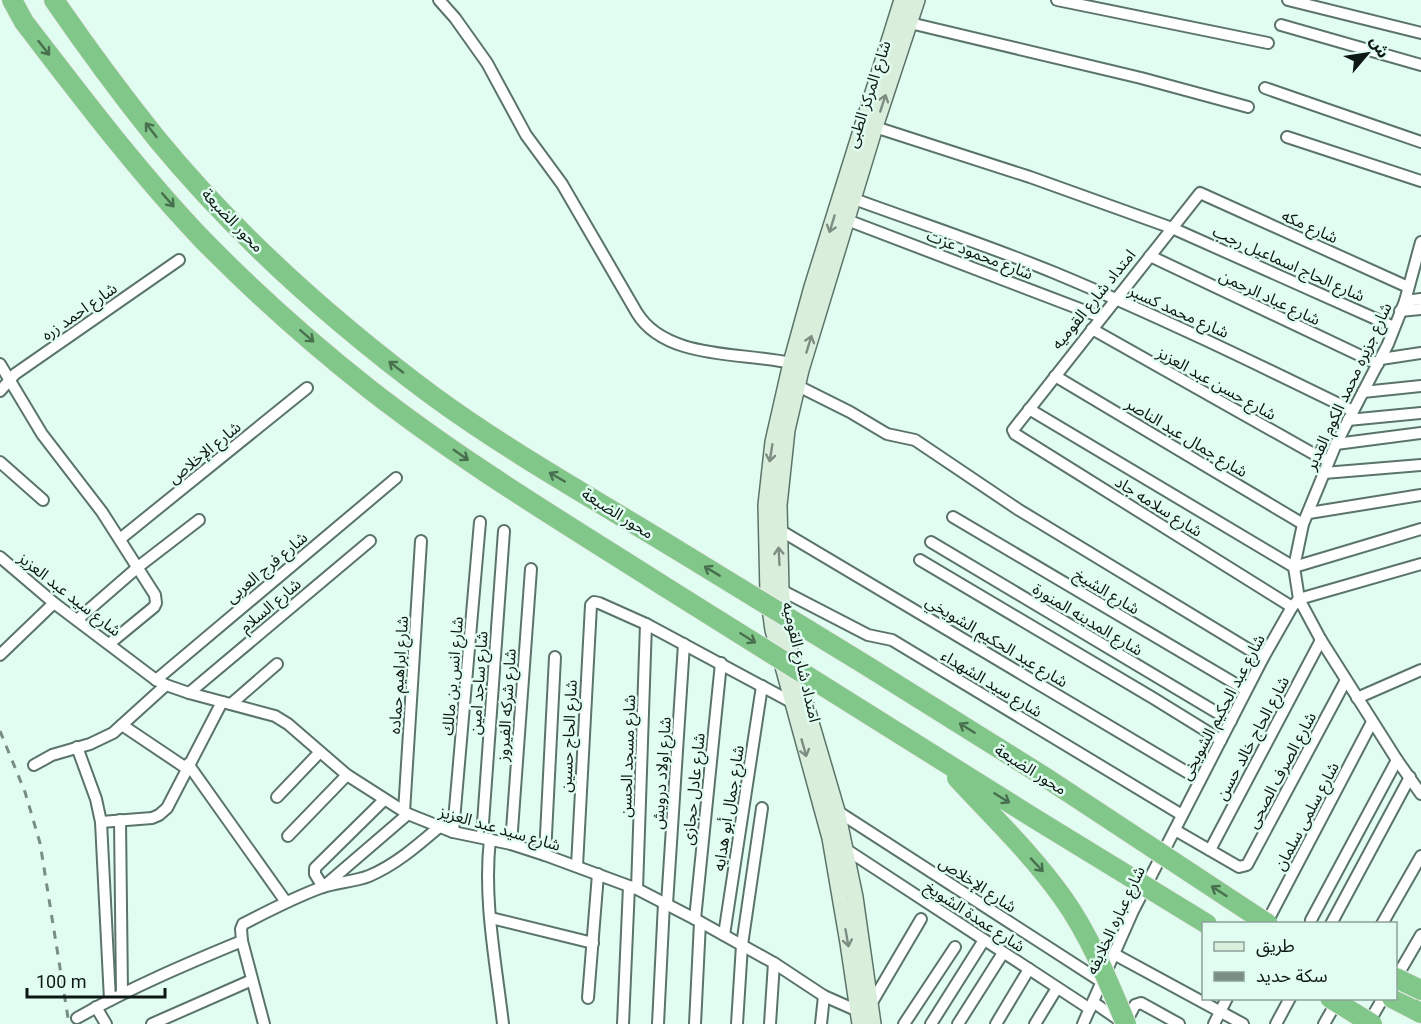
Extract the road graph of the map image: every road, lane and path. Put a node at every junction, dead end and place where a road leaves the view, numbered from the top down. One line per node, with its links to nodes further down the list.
1 (12, 0): 105 (highway, محور الضبعة, one-way to 105, bridge)
2 (54, 0): 142 (highway, محور الضبعة, one-way to 2, bridge)
3 (439, 0): 37 (street)
4 (902, 0): 18 (street, شارع المركز الطبى)
5 (917, 0): 8 (street, شارع المركز الطبى)
6 (1057, 0): 11 (street)
7 (1288, 0): 10 (street)
8 (910, 22): 14 (street); 15 (street, شارع المركز الطبى, one-way to 8)
9 (1281, 25): 12 (street)
10 (1421, 33)
11 (1268, 43)
12 (1421, 65)
13 (1265, 88): 17 (street)
14 (1248, 107)
15 (875, 127): 21 (street, شارع المركز الطبى); 23 (street, شارع الحاج اسماعيل رجب)
16 (1287, 137): 19 (street)
17 (1421, 142)
18 (849, 168): 37 (street, امتداد شارع القوميه, one-way to 37)
19 (1421, 181)
20 (1200, 193): 23 (street, امتداد شارع القوميه); 27 (street, شارع مكه)
21 (854, 198): 22 (street, امتداد شارع القوميه); 28 (street, شارع محمد كسبر)
22 (847, 220): 32 (street, شارع محمود عزت); 41 (street, امتداد شارع القوميه, one-way to 22)
23 (1172, 228): 25 (street, امتداد شارع القوميه); 33 (street, شارع الحاج اسماعيل رجب)
24 (1420, 248): 27 (street, شارع جزيره محمد الكوم القدير)
25 (1150, 256): 28 (street, امتداد شارع القوميه); 36 (street, شارع عباد الرحمن)
26 (179, 260): 40 (street, شارع احمد زره)
27 (1408, 286): 30 (street, شارع جزيره محمد الكوم القدير)
28 (1116, 299): 32 (street, امتداد شارع القوميه); 48 (street, شارع محمد كسبر)
29 (1421, 299): 30 (street)
30 (1402, 306): 31 (street); 33 (street, شارع جزيره محمد الكوم القدير)
31 (1421, 309)
32 (1101, 317): 34 (street, امتداد شارع القوميه)
33 (1394, 327): 36 (street, شارع جزيره محمد الكوم القدير)
34 (1092, 329): 39 (street, امتداد شارع القوميه); 54 (street, شارع حسن عبد العزيز)
35 (1421, 353): 36 (street)
36 (1379, 361): 45 (street, شارع جزيره محمد الكوم القدير)
37 (791, 363): 97 (street, امتداد شارع القوميه, one-way to 97)
38 (0, 364): 40 (street)
39 (1055, 376): 46 (street, امتداد شارع القوميه); 62 (street, شارع جمال عبد الناصر)
40 (10, 380): 44 (street, شارع احمد زره); 66 (street)
41 (798, 386): 63 (street, امتداد شارع القوميه); 86 (street)
42 (1421, 386): 45 (street)
43 (307, 388): 66 (street, شارع الإخلاص)
44 (0, 391)
45 (1363, 393): 48 (street, شارع جزيره محمد الكوم القدير)
46 (1029, 410): 49 (street, امتداد شارع القوميه); 74 (street)
47 (1421, 413): 48 (street)
48 (1350, 415): 51 (street, شارع جزيره محمد الكوم القدير)
49 (1014, 428): 78 (street, شارع سلامه جاد)
50 (1421, 433): 51 (street)
51 (1336, 444): 54 (street, شارع جزيره محمد الكوم القدير)
52 (0, 462): 57 (street)
53 (1421, 465): 54 (street)
54 (1326, 467): 58 (street, شارع جزيره محمد الكوم القدير)
55 (396, 478): 91 (street, شارع فرج العربى)
56 (1421, 495): 58 (street)
57 (43, 500)
58 (1309, 513): 62 (street, شارع جزيره محمد الكوم القدير)
59 (953, 517): 93 (street, شارع الشيخ)
60 (199, 520): 73 (street)
61 (480, 522): 123 (street, شارع انس بن مالك)
62 (1304, 524): 74 (street, شارع جزيره محمد الكوم القدير)
63 (778, 529): 76 (street, امتداد شارع القوميه, one-way to 63); 111 (street, شارع عبد الحكيم الشويخي)
64 (1421, 530): 74 (street)
65 (504, 531): 125 (street, شارع ساجد امين)
66 (120, 540): 73 (street)
67 (370, 541): 94 (street, شارع السلام)
68 (421, 541): 117 (street, شارع ابراهيم حماده)
69 (931, 542): 99 (street, شارع المدينه المنورة)
70 (920, 560): 102 (street)
71 (2, 562): 77 (street, شارع سيد عبد العزيز)
72 (1421, 564): 78 (street)
73 (138, 567): 79 (street); 82 (street)
74 (1294, 567): 78 (street, شارع جزيره محمد الكوم القدير)
75 (531, 569): 126 (street, شارع شركه الفيروز)
76 (781, 590): 98 (street, امتداد شارع القوميه); 118 (street, شارع سيد الشهداء)
77 (54, 603): 79 (street, شارع سيد عبد العزيز); 84 (street)
78 (1295, 603): 81 (street, شارع جزيره محمد الكوم القدير); 86 (street, شارع عبد الحكيم الشويخى)
79 (77, 620): 82 (street, شارع سيد عبد العزيز)
80 (646, 624): 83 (street); 131 (street, شارع الحاج حسين); 134 (street, شارع مسجد الحسن)
81 (1321, 640): 90 (street, شارع جزيره محمد الكوم القدير); 128 (street, شارع الحاج خالد حسن)
82 (110, 644): 91 (street, شارع سيد عبد العزيز)
83 (684, 644): 87 (street); 136 (street, شارع اولاد درويش)
84 (0, 655)
85 (555, 657): 129 (street)
86 (1263, 658): 93 (street, شارع عبد الحكيم الشويخى)
87 (721, 663): 92 (street); 139 (street, شارع عادل حجازى)
88 (277, 664): 96 (street)
89 (1421, 670): 95 (street)
90 (1346, 680): 95 (street, شارع جزيره محمد الكوم القدير); 128 (street, شارع الصرف الصحى)
91 (161, 682): 94 (street, شارع سيد عبد العزيز); 101 (street, شارع فرج العربى)
92 (762, 686): 97 (street); 146 (street, شارع جمال أبو هدايه)
93 (1246, 690): 99 (street, شارع عبد الحكيم الشويخى)
94 (189, 693): 96 (street, شارع سيد عبد العزيز)
95 (1358, 698): 100 (street, شارع جزيره محمد الكوم القدير)
96 (226, 703): 104 (street, شارع سيد عبد العزيز); 108 (street)
97 (792, 703): 98 (street); 176 (street, امتداد شارع القوميه, one-way to 176)
98 (806, 711): 116 (street, امتداد شارع القوميه)
99 (1231, 721): 102 (street, شارع عبد الحكيم الشويخى)
100 (1372, 722): 106 (street, شارع جزيره محمد الكوم القدير); 143 (street, شارع سلمى سلمان)
101 (122, 725): 103 (street, شارع فرج العربى); 108 (street)
102 (1221, 740): 111 (street, شارع عبد الحكيم الشويخى)
103 (77, 747): 107 (street, شارع فرج العربى); 120 (street)
104 (319, 753): 109 (street, شارع سيد عبد العزيز); 113 (street)
105 (941, 760): 141 (highway, محور الضبعة, one-way to 141, bridge); 196 (highway, one-way to 196, bridge)
106 (1397, 760): 110 (street, شارع جزيره محمد الكوم القدير); 140 (street)
107 (34, 765)
108 (187, 766): 119 (street); 135 (street)
109 (347, 775): 114 (street, شارع سيد عبد العزيز); 124 (street)
110 (1410, 777): 112 (street, شارع جزيره محمد الكوم القدير); 144 (street)
111 (1200, 780): 118 (street, شارع عبد الحكيم الشويخى)
112 (1421, 794)
113 (277, 797)
114 (384, 800): 117 (street, شارع سيد عبد العزيز); 133 (street)
115 (762, 808): 151 (street)
116 (837, 811): 127 (street, امتداد شارع القوميه); 160 (street, شارع الإخلاص)
117 (406, 813): 121 (street, شارع سيد عبد العزيز); 133 (street)
118 (1182, 815): 122 (street, شارع عبد الحكيم الشويخى)
119 (120, 820): 120 (street); 163 (street)
120 (101, 822): 166 (street)
121 (438, 828): 123 (street, شارع سيد عبد العزيز); 133 (street)
122 (1175, 830): 128 (street); 154 (street, شارع عباره الخلايفه)
123 (453, 832): 125 (street, شارع سيد عبد العزيز)
124 (288, 836)
125 (486, 838): 126 (street, شارع سيد عبد العزيز); 137 (street, شارع ساجد امين)
126 (511, 844): 129 (street, شارع سيد عبد العزيز)
127 (843, 848): 148 (street, شارع عمدة الشويخ); 176 (street, امتداد شارع القوميه)
128 (1210, 850)
129 (545, 855): 131 (street, شارع سيد عبد العزيز)
130 (1421, 856): 145 (street)
131 (577, 866): 132 (street, شارع سيد عبد العزيز)
132 (598, 874): 134 (street, شارع سيد عبد العزيز); 150 (street)
133 (323, 887): 135 (street)
134 (633, 888): 136 (street, شارع سيد عبد العزيز); 183 (street, شارع مسجد الحسن)
135 (286, 902): 149 (street)
136 (666, 903): 139 (street, شارع سيد عبد العزيز); 184 (street, شارع اولاد درويش)
137 (491, 918): 150 (street); 182 (street, شارع ساجد امين)
138 (921, 919): 176 (street)
139 (698, 920): 146 (street, شارع سيد عبد العزيز); 185 (street, شارع عادل حجازى)
140 (1311, 920)
141 (1204, 922)
142 (1264, 922)
143 (1268, 922)
144 (1332, 922)
145 (1383, 922)
146 (724, 935): 151 (street, شارع سيد عبد العزيز)
147 (1421, 935): 157 (street)
148 (984, 940): 153 (street, شارع عمدة الشويخ); 191 (street)
149 (242, 941): 159 (street); 163 (street)
150 (593, 944): 165 (street)
151 (742, 945): 155 (street, شارع سيد عبد العزيز); 186 (street)
152 (955, 947): 190 (street)
153 (1003, 952): 156 (street, شارع عمدة الشويخ); 192 (street)
154 (1114, 954): 160 (street, شارع عباره الخلايفه); 175 (street)
155 (774, 963): 164 (street, شارع سيد عبد العزيز); 187 (street)
156 (1029, 969): 161 (street, شارع عمدة الشويخ); 193 (street)
157 (1397, 975)
158 (1397, 979): 162 (highway, bridge)
159 (252, 980): 180 (street); 181 (street)
160 (1102, 982): 173 (street, شارع عباره الخلايفه)
161 (1057, 988): 173 (street, شارع عمدة الشويخ); 194 (street)
162 (1421, 990)
163 (122, 993): 166 (street)
164 (824, 996): 176 (street, شارع سيد عبد العزيز); 188 (street)
165 (588, 998)
166 (110, 1000): 174 (street)
167 (1226, 1000): 175 (street)
168 (1289, 1000): 200 (street)
169 (1332, 1000): 202 (highway, bridge)
170 (1338, 1000): 201 (street)
171 (1382, 1000): 202 (street)
172 (1394, 1000): 177 (highway)
173 (1091, 1006): 195 (street, شارع عباره الخلايفه); 196 (street, شارع عمدة الشويخ)
174 (96, 1007): 178 (street); 179 (street)
175 (1220, 1011): 198 (street); 199 (street)
176 (863, 1013): 189 (street, امتداد شارع القوميه)
177 (1421, 1013)
178 (77, 1018)
179 (106, 1024)
180 (152, 1024)
181 (264, 1024)
182 (503, 1024)
183 (623, 1024)
184 (658, 1024)
185 (695, 1024)
186 (737, 1024)
187 (770, 1024)
188 (822, 1024)
189 (873, 1024)
190 (904, 1024)
191 (931, 1024)
192 (958, 1024)
193 (996, 1024)
194 (1035, 1024)
195 (1083, 1024)
196 (1125, 1024): 197 (street)
197 (1179, 1024)
198 (1214, 1024)
199 (1243, 1024)
200 (1276, 1024)
201 (1324, 1024)
202 (1370, 1024)

